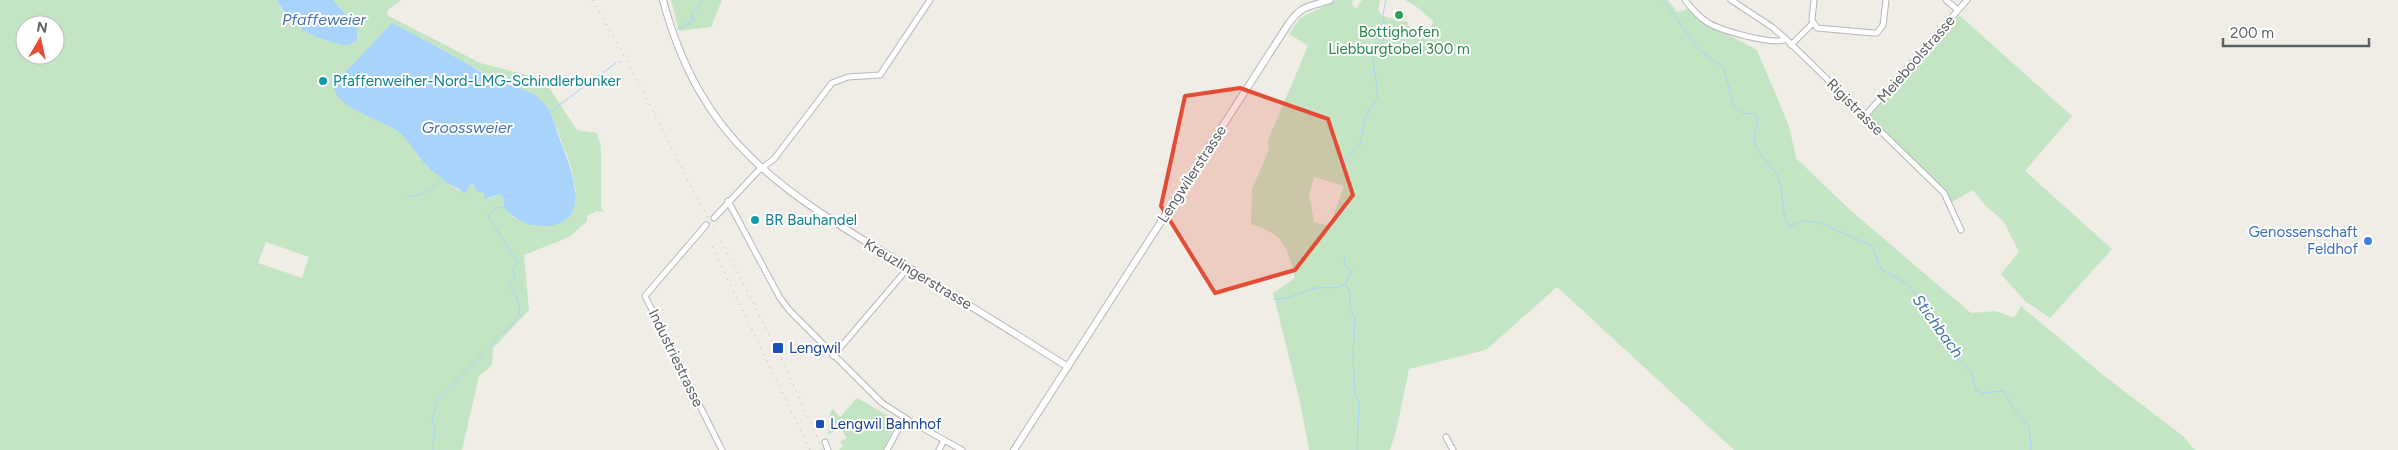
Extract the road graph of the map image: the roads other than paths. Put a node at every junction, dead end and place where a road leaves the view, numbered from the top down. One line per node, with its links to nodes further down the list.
1 (663, 0): 15 (street, Kreuzlingerstrasse)
2 (930, 0): 15 (street)
3 (1330, 0): 22 (street, Lengwilerstrasse)
4 (1684, 0): 12 (street)
5 (1731, 0): 12 (street, Rigistrasse)
6 (1814, 0): 11 (street)
7 (1886, 0): 11 (street)
8 (1946, 0): 10 (street)
9 (1967, 0): 10 (street, Meieboolstrasse)
10 (1958, 10): 14 (street, Meieboolstrasse)
11 (1812, 24): 13 (street)
12 (1786, 39): 13 (street, Rigistrasse)
13 (1792, 45): 14 (street, Rigistrasse)
14 (1864, 117): 19 (street, Rigistrasse)
15 (762, 169): 16 (street); 20 (street, Kreuzlingerstrasse)
16 (728, 202): 17 (street); 21 (street)
17 (714, 218)
18 (706, 225): 27 (street, Industriestrasse)
19 (1961, 230)
20 (908, 268): 21 (street); 22 (street, Kreuzlingerstrasse)
21 (834, 356): 23 (street)
22 (1068, 367): 32 (street, Lengwilerstrasse)
23 (910, 421): 25 (street); 29 (street)
24 (1446, 436): 33 (street)
25 (944, 440): 30 (street); 31 (street)
26 (825, 442): 28 (street)
27 (722, 450)
28 (828, 450)
29 (886, 450)
30 (939, 450)
31 (962, 450)
32 (1014, 450)
33 (1453, 450)

